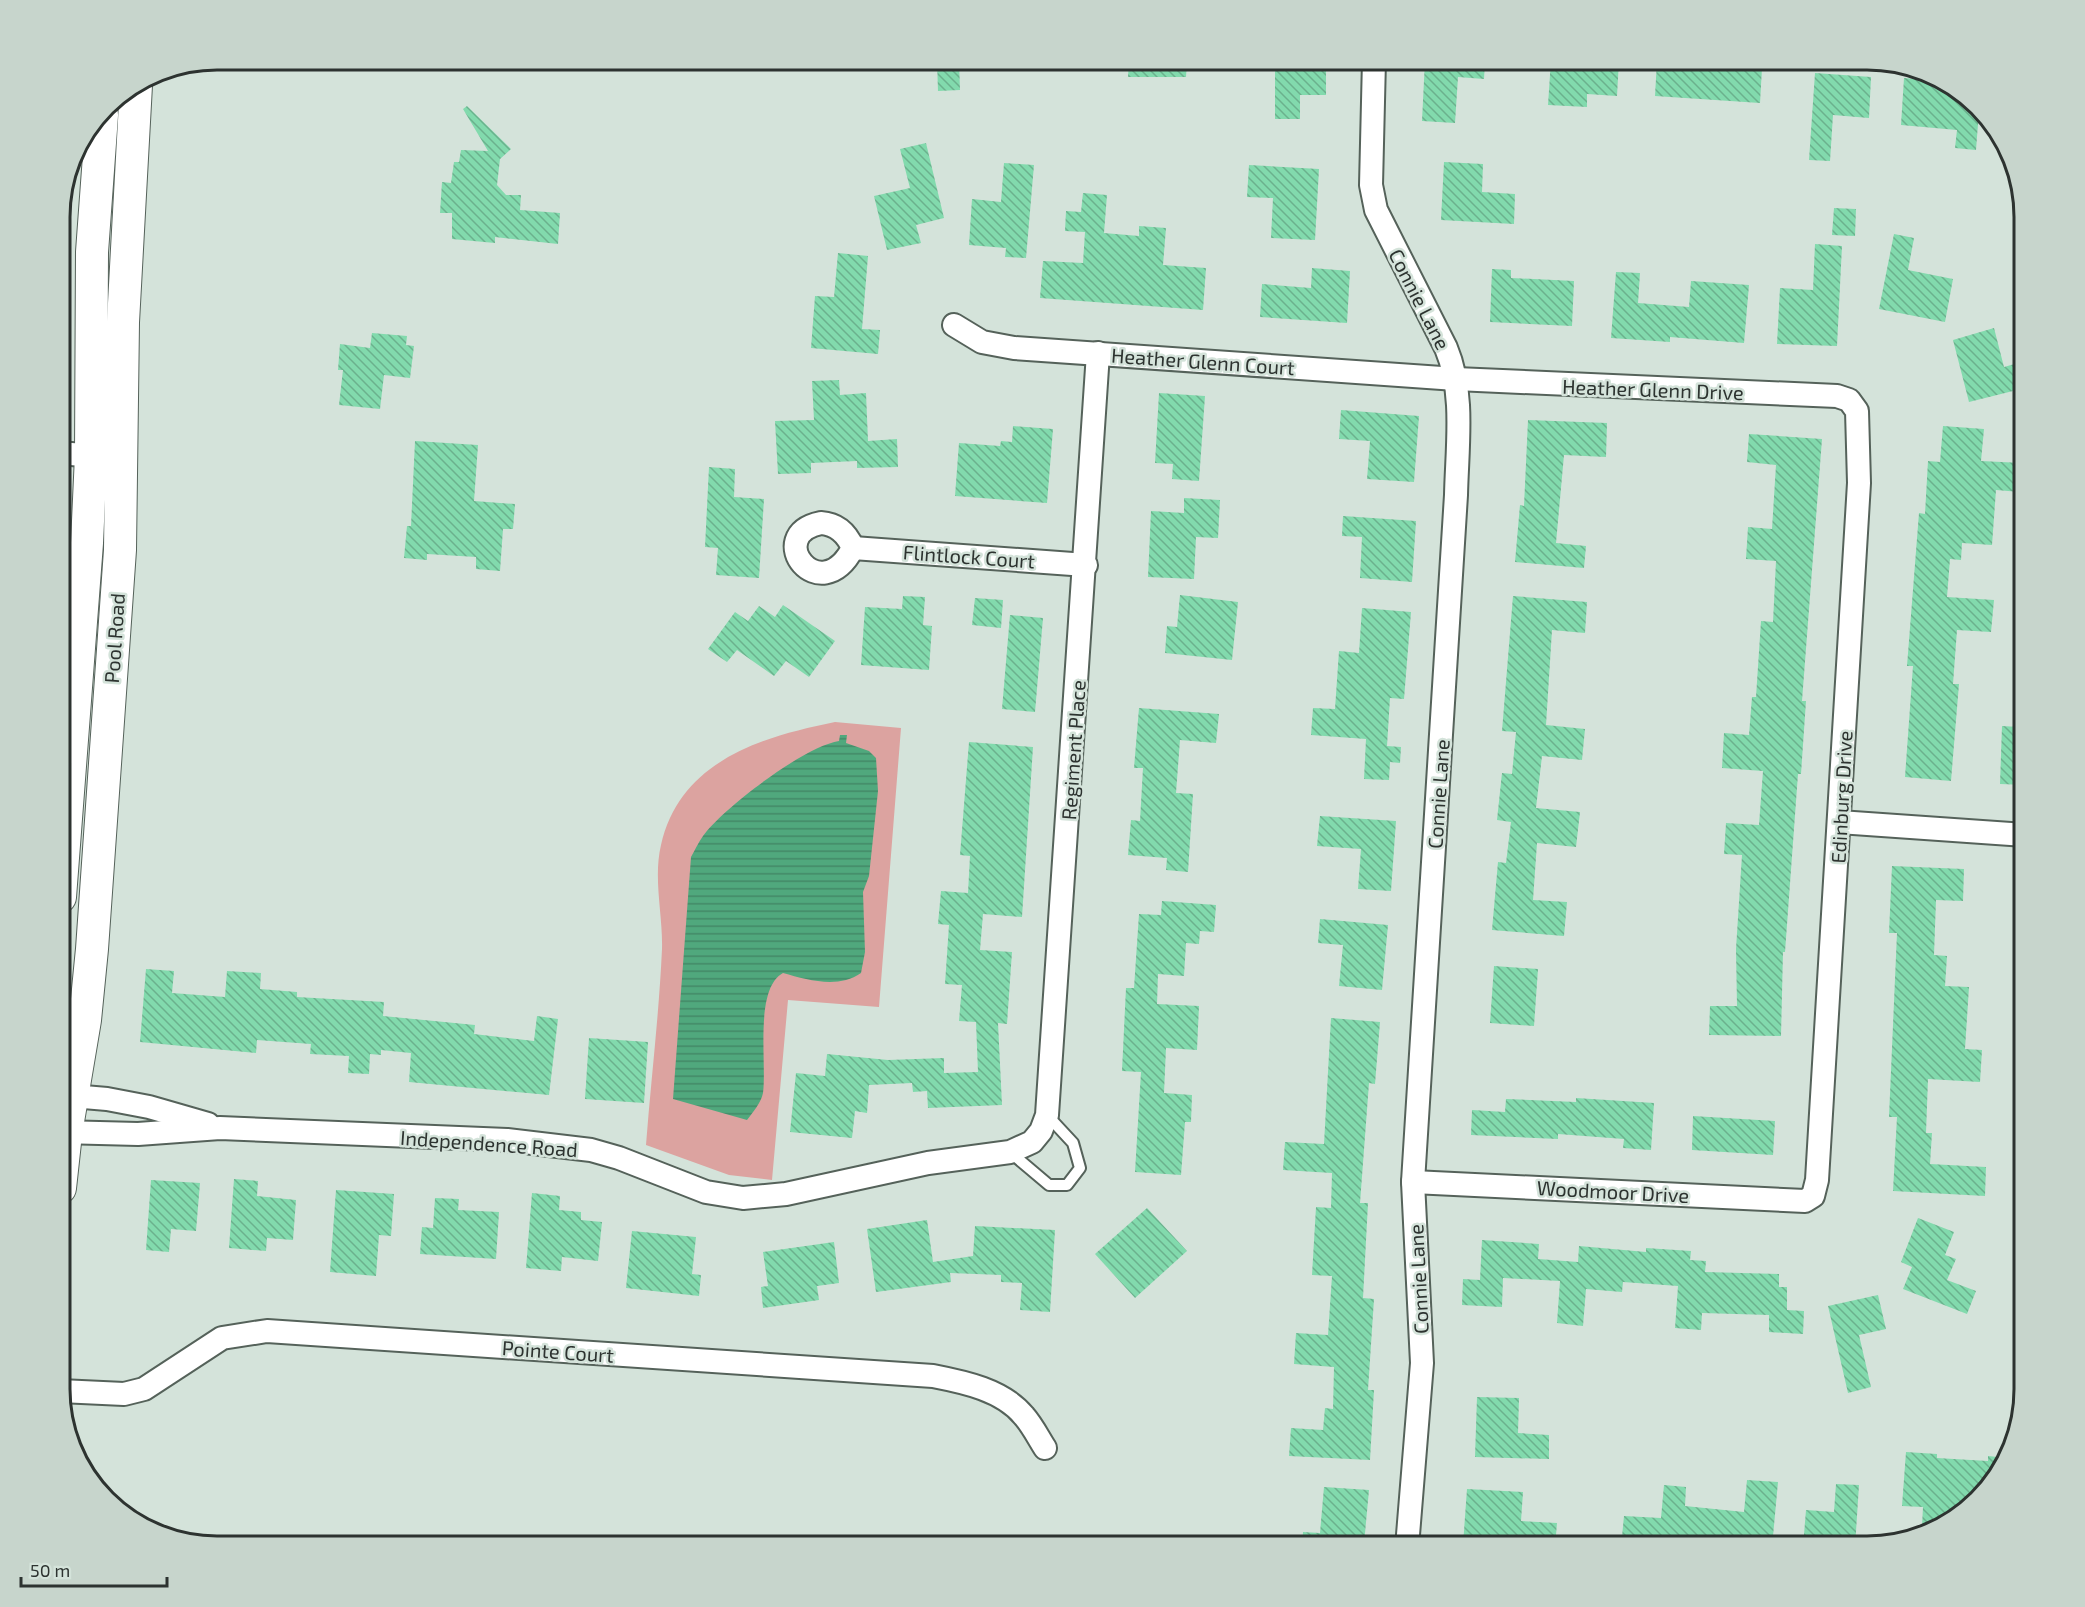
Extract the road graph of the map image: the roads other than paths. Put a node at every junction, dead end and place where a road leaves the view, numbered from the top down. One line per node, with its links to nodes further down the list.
1 (1374, 71): 6 (street, Connie Lane)
2 (135, 95): 9 (main road, Pool Road)
3 (101, 128): 8 (main road, Pool Road)
4 (954, 325): 5 (street, Heather Glenn Court)
5 (1098, 353): 6 (street, Heather Glenn Court); 11 (street, Regiment Place)
6 (1456, 380): 7 (street, Heather Glenn Drive); 23 (street, Connie Lane)
7 (1849, 400): 13 (street, Edinburg Drive)
8 (75, 454): 9 (street); 12 (main road, Pool Road)
9 (122, 459): 15 (main road, Pool Road)
10 (853, 548): 11 (street, Flintlock Court)
11 (1086, 565): 18 (street, Regiment Place)
12 (71, 753)
13 (1839, 822): 14 (street); 24 (street, Edinburg Drive)
14 (2014, 834)
15 (73, 1019): 16 (main road, Pool Road)
16 (71, 1041)
17 (71, 1096): 19 (street, Independence Road)
18 (1047, 1115): 21 (street, Regiment Place); 22 (lane)
19 (220, 1128): 20 (street, Independence Road); 22 (street, Independence Road)
20 (71, 1132)
21 (1032, 1142): 22 (street, Independence Road)
22 (1010, 1152)
23 (1413, 1182): 24 (street, Woodmoor Drive); 27 (street, Connie Lane)
24 (1813, 1196)
25 (71, 1392): 26 (street, Pointe Court)
26 (1045, 1448)
27 (1408, 1536)

